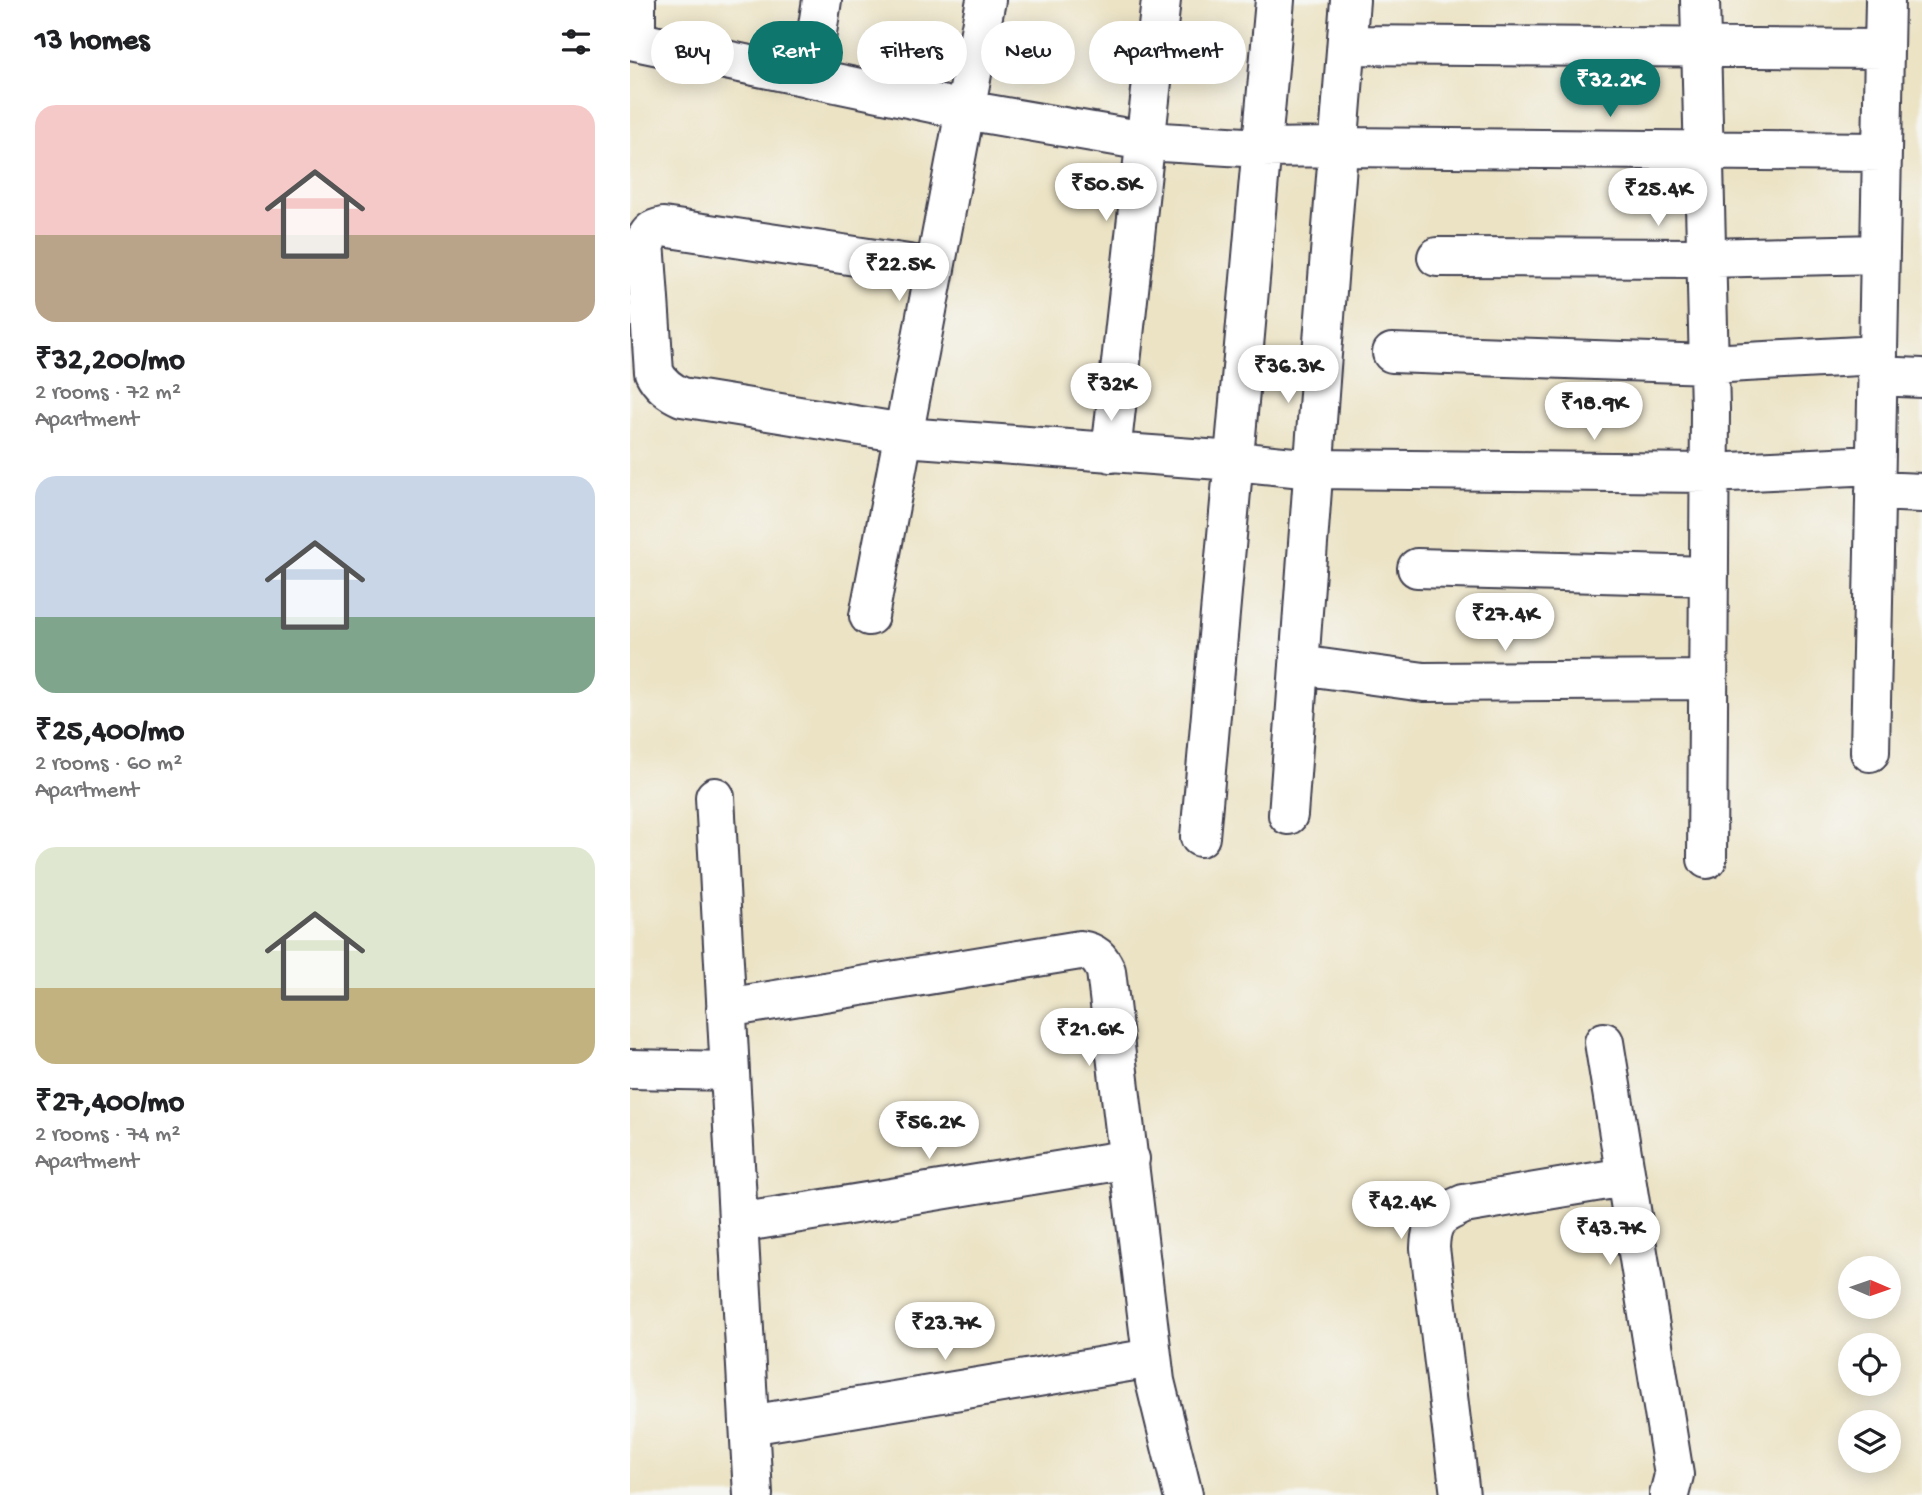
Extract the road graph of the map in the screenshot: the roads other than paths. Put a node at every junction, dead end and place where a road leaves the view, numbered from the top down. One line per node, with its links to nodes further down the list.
1 (636, 0): 10 (street)
2 (822, 0): 9 (street)
3 (986, 0): 16 (street)
4 (1161, 0): 17 (street)
5 (1275, 0): 19 (street)
6 (1350, 0): 11 (street)
7 (1700, 0): 12 (street)
8 (1885, 0): 13 (street)
9 (819, 21)
10 (633, 40): 14 (street)
11 (1347, 45): 12 (street); 18 (street)
12 (1701, 49): 13 (street); 20 (street)
13 (1884, 49): 21 (street)
14 (748, 65)
15 (839, 84): 16 (street)
16 (965, 110): 17 (street); 25 (street)
17 (1145, 141): 19 (street); 31 (street)
18 (1339, 147): 19 (street); 20 (street); 33 (street)
19 (1261, 148): 32 (street)
20 (1704, 150): 21 (street); 24 (street)
21 (1882, 152): 22 (street)
22 (1880, 254): 24 (street); 28 (street)
23 (1437, 257): 24 (street)
24 (1706, 258): 27 (street)
25 (935, 268): 30 (street); 30 (street)
26 (1392, 353): 27 (street)
27 (1709, 364): 28 (street); 34 (street)
28 (1878, 366): 29 (street); 35 (street)
29 (1922, 378)
30 (904, 435): 31 (street); 39 (street)
31 (1111, 453): 32 (street)
32 (1234, 461): 33 (street); 45 (street)
33 (1313, 469): 34 (street); 40 (street)
34 (1709, 472): 35 (street); 38 (street)
35 (1875, 478): 36 (street); 42 (street)
36 (1922, 492)
37 (1417, 568): 38 (street)
38 (1709, 576): 41 (street)
39 (869, 616)
40 (1299, 665): 41 (street); 44 (street)
41 (1708, 680): 46 (street)
42 (1870, 752)
43 (715, 797): 47 (street)
44 (1288, 815)
45 (1200, 837)
46 (1707, 859)
47 (726, 1008): 50 (street); 51 (street)
48 (1604, 1042): 52 (street)
49 (630, 1069): 50 (street)
50 (730, 1071): 53 (street)
51 (1130, 1159): 53 (street); 54 (street)
52 (1625, 1177): 58 (street); 59 (street)
53 (738, 1223): 55 (street)
54 (1152, 1358): 55 (street); 57 (street)
55 (749, 1426): 56 (street)
56 (752, 1495)
57 (1183, 1495)
58 (1460, 1495)
59 (1669, 1495)

